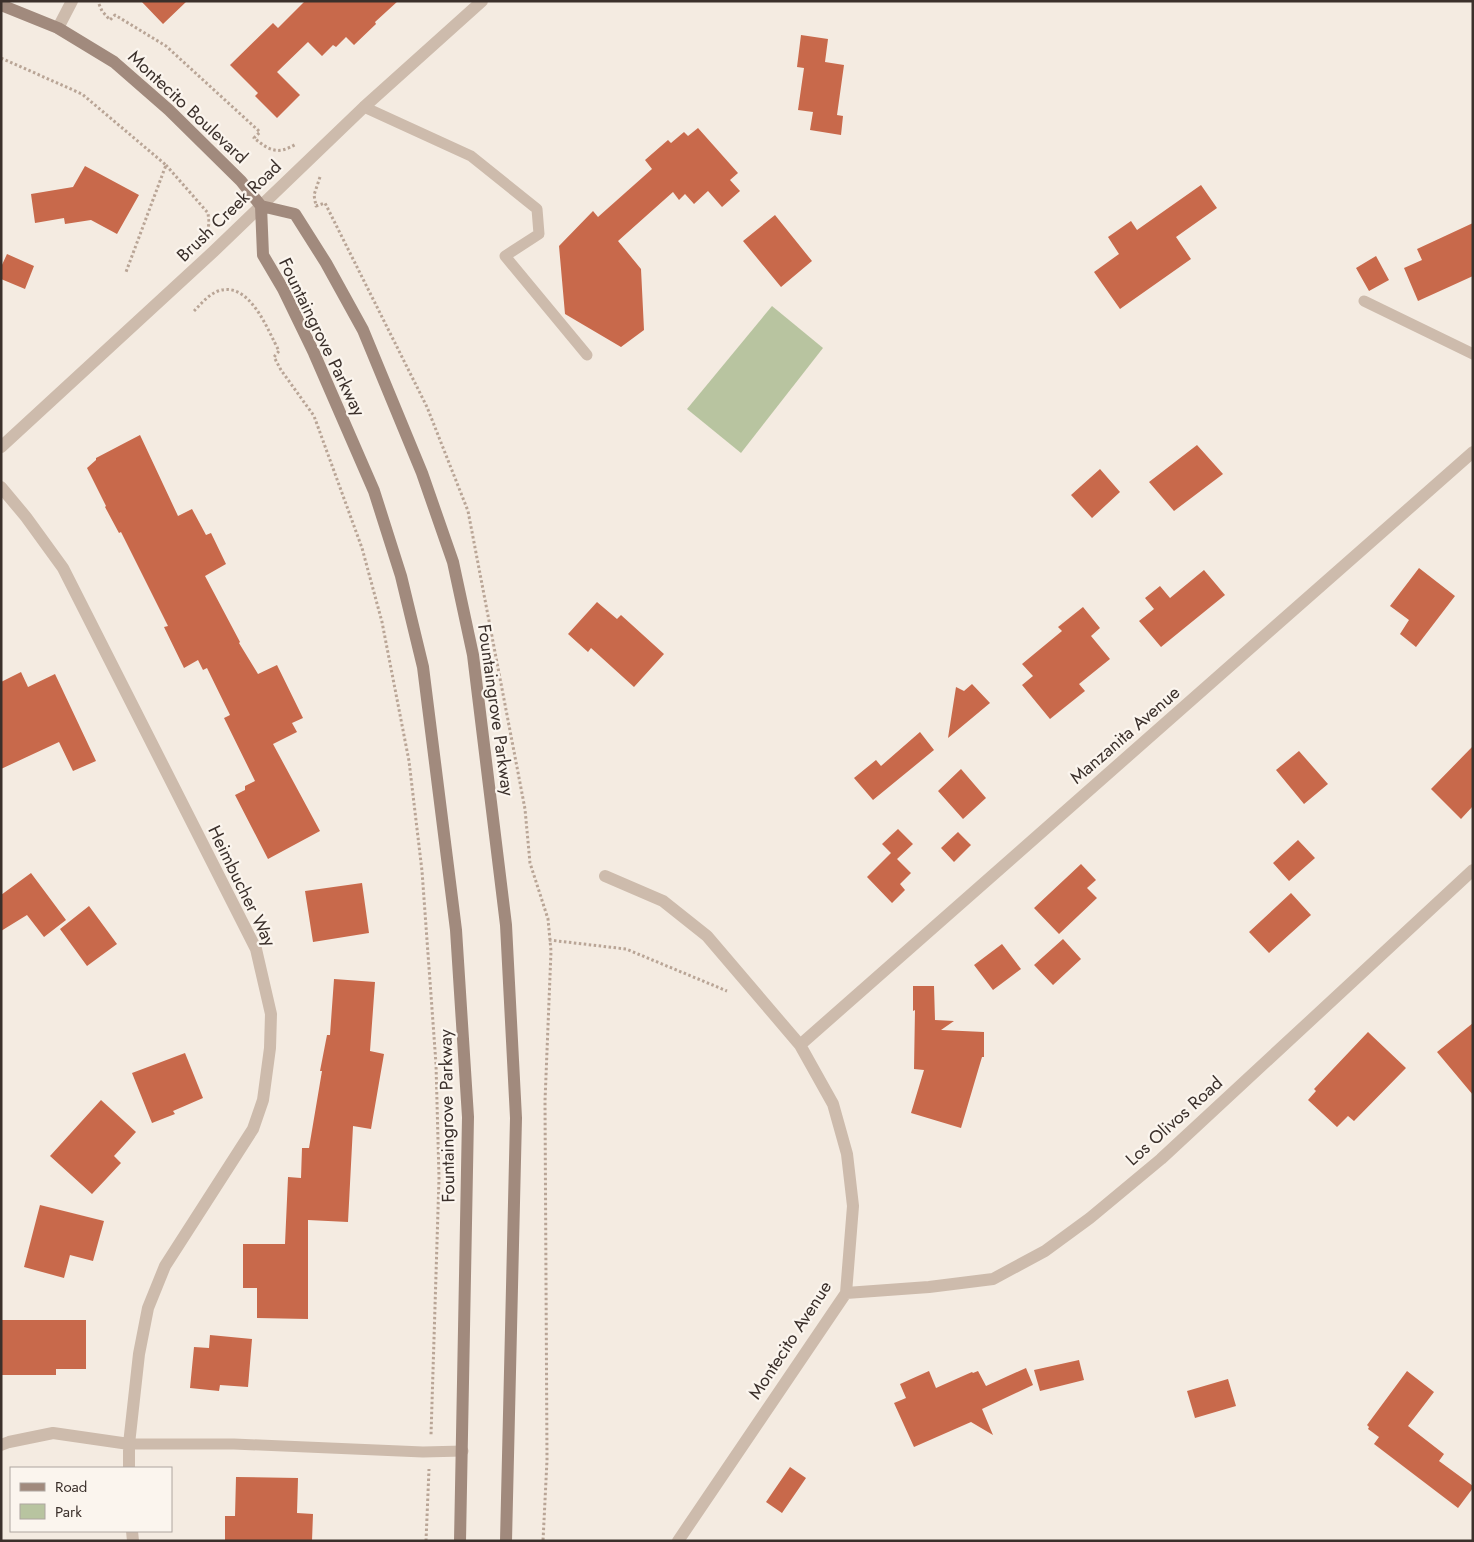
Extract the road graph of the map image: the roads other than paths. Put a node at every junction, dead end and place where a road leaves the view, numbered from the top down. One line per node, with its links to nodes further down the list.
1 (72, 1): 4 (street)
2 (482, 1): 5 (street, Brush Creek Road)
3 (1, 5): 4 (main road, Montecito Boulevard)
4 (58, 28): 6 (main road, Montecito Boulevard)
5 (364, 106): 6 (street, Brush Creek Road); 9 (lane)
6 (261, 206): 10 (street, Brush Creek Road); 19 (main road, Fountaingrove Parkway); 22 (main road, Fountaingrove Parkway)
7 (1364, 301): 8 (lane)
8 (1473, 354)
9 (587, 355)
10 (1, 447)
11 (1473, 452): 15 (street, Manzanita Avenue)
12 (1, 487): 17 (street, Heimbucher Way)
13 (1473, 870): 16 (street, Los Olivos Road)
14 (605, 876): 15 (street, Montecito Avenue)
15 (800, 1045): 16 (street, Montecito Avenue)
16 (846, 1293): 23 (street, Montecito Avenue)
17 (129, 1444): 18 (street); 19 (lane); 20 (street, Heimbucher Way)
18 (1, 1445)
19 (463, 1451): 21 (main road, Fountaingrove Parkway)
20 (129, 1467)
21 (460, 1541)
22 (506, 1541)
23 (678, 1541)

